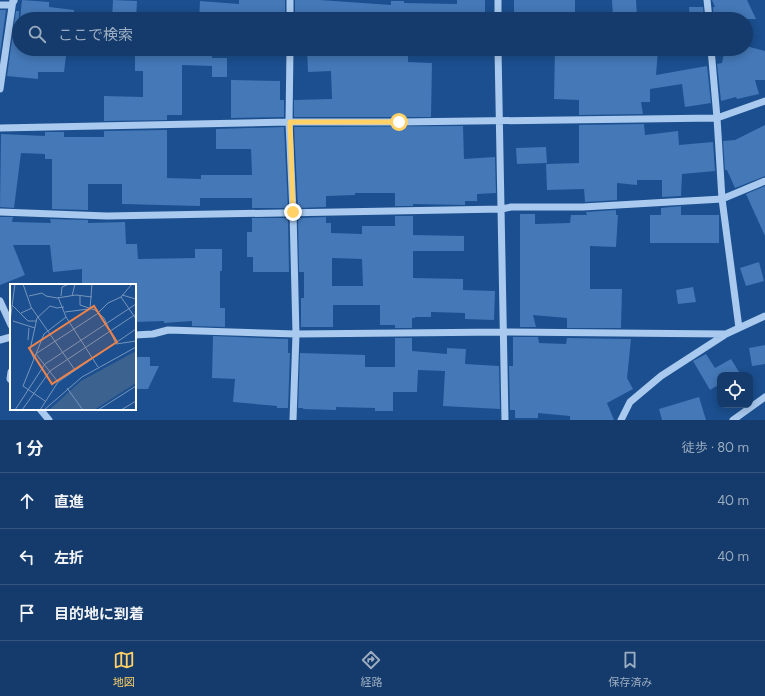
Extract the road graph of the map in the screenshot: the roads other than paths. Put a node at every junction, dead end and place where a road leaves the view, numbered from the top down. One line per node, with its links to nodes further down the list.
1 (290, 0): 6 (street)
2 (498, 0): 7 (street)
3 (707, 0): 8 (street)
4 (13, 2): 5 (street); 12 (street)
5 (0, 5)
6 (290, 12)
7 (498, 12)
8 (708, 12)
9 (290, 56): 16 (street)
10 (498, 56): 15 (street)
11 (713, 56): 14 (street)
12 (0, 89)
13 (765, 100): 14 (street)
14 (718, 118): 15 (street); 19 (street)
15 (499, 121): 16 (street); 20 (street)
16 (290, 122): 17 (street); 22 (street)
17 (0, 128)
18 (765, 181): 19 (street)
19 (722, 199): 20 (street); 26 (street)
20 (502, 210): 22 (street); 27 (street)
21 (0, 212): 22 (street)
22 (293, 212): 28 (street)
23 (0, 301): 25 (street)
24 (765, 316): 26 (street)
25 (10, 323)
26 (739, 328): 29 (street)
27 (503, 332): 28 (street); 29 (street); 38 (street)
28 (296, 334): 30 (street); 37 (street)
29 (726, 334): 39 (street)
30 (136, 335)
31 (10, 337): 32 (street)
32 (0, 340)
33 (765, 397): 40 (street)
34 (41, 410): 35 (street)
35 (47, 419): 36 (street)
36 (55, 420)
37 (293, 420)
38 (505, 420)
39 (621, 420)
40 (733, 420)

